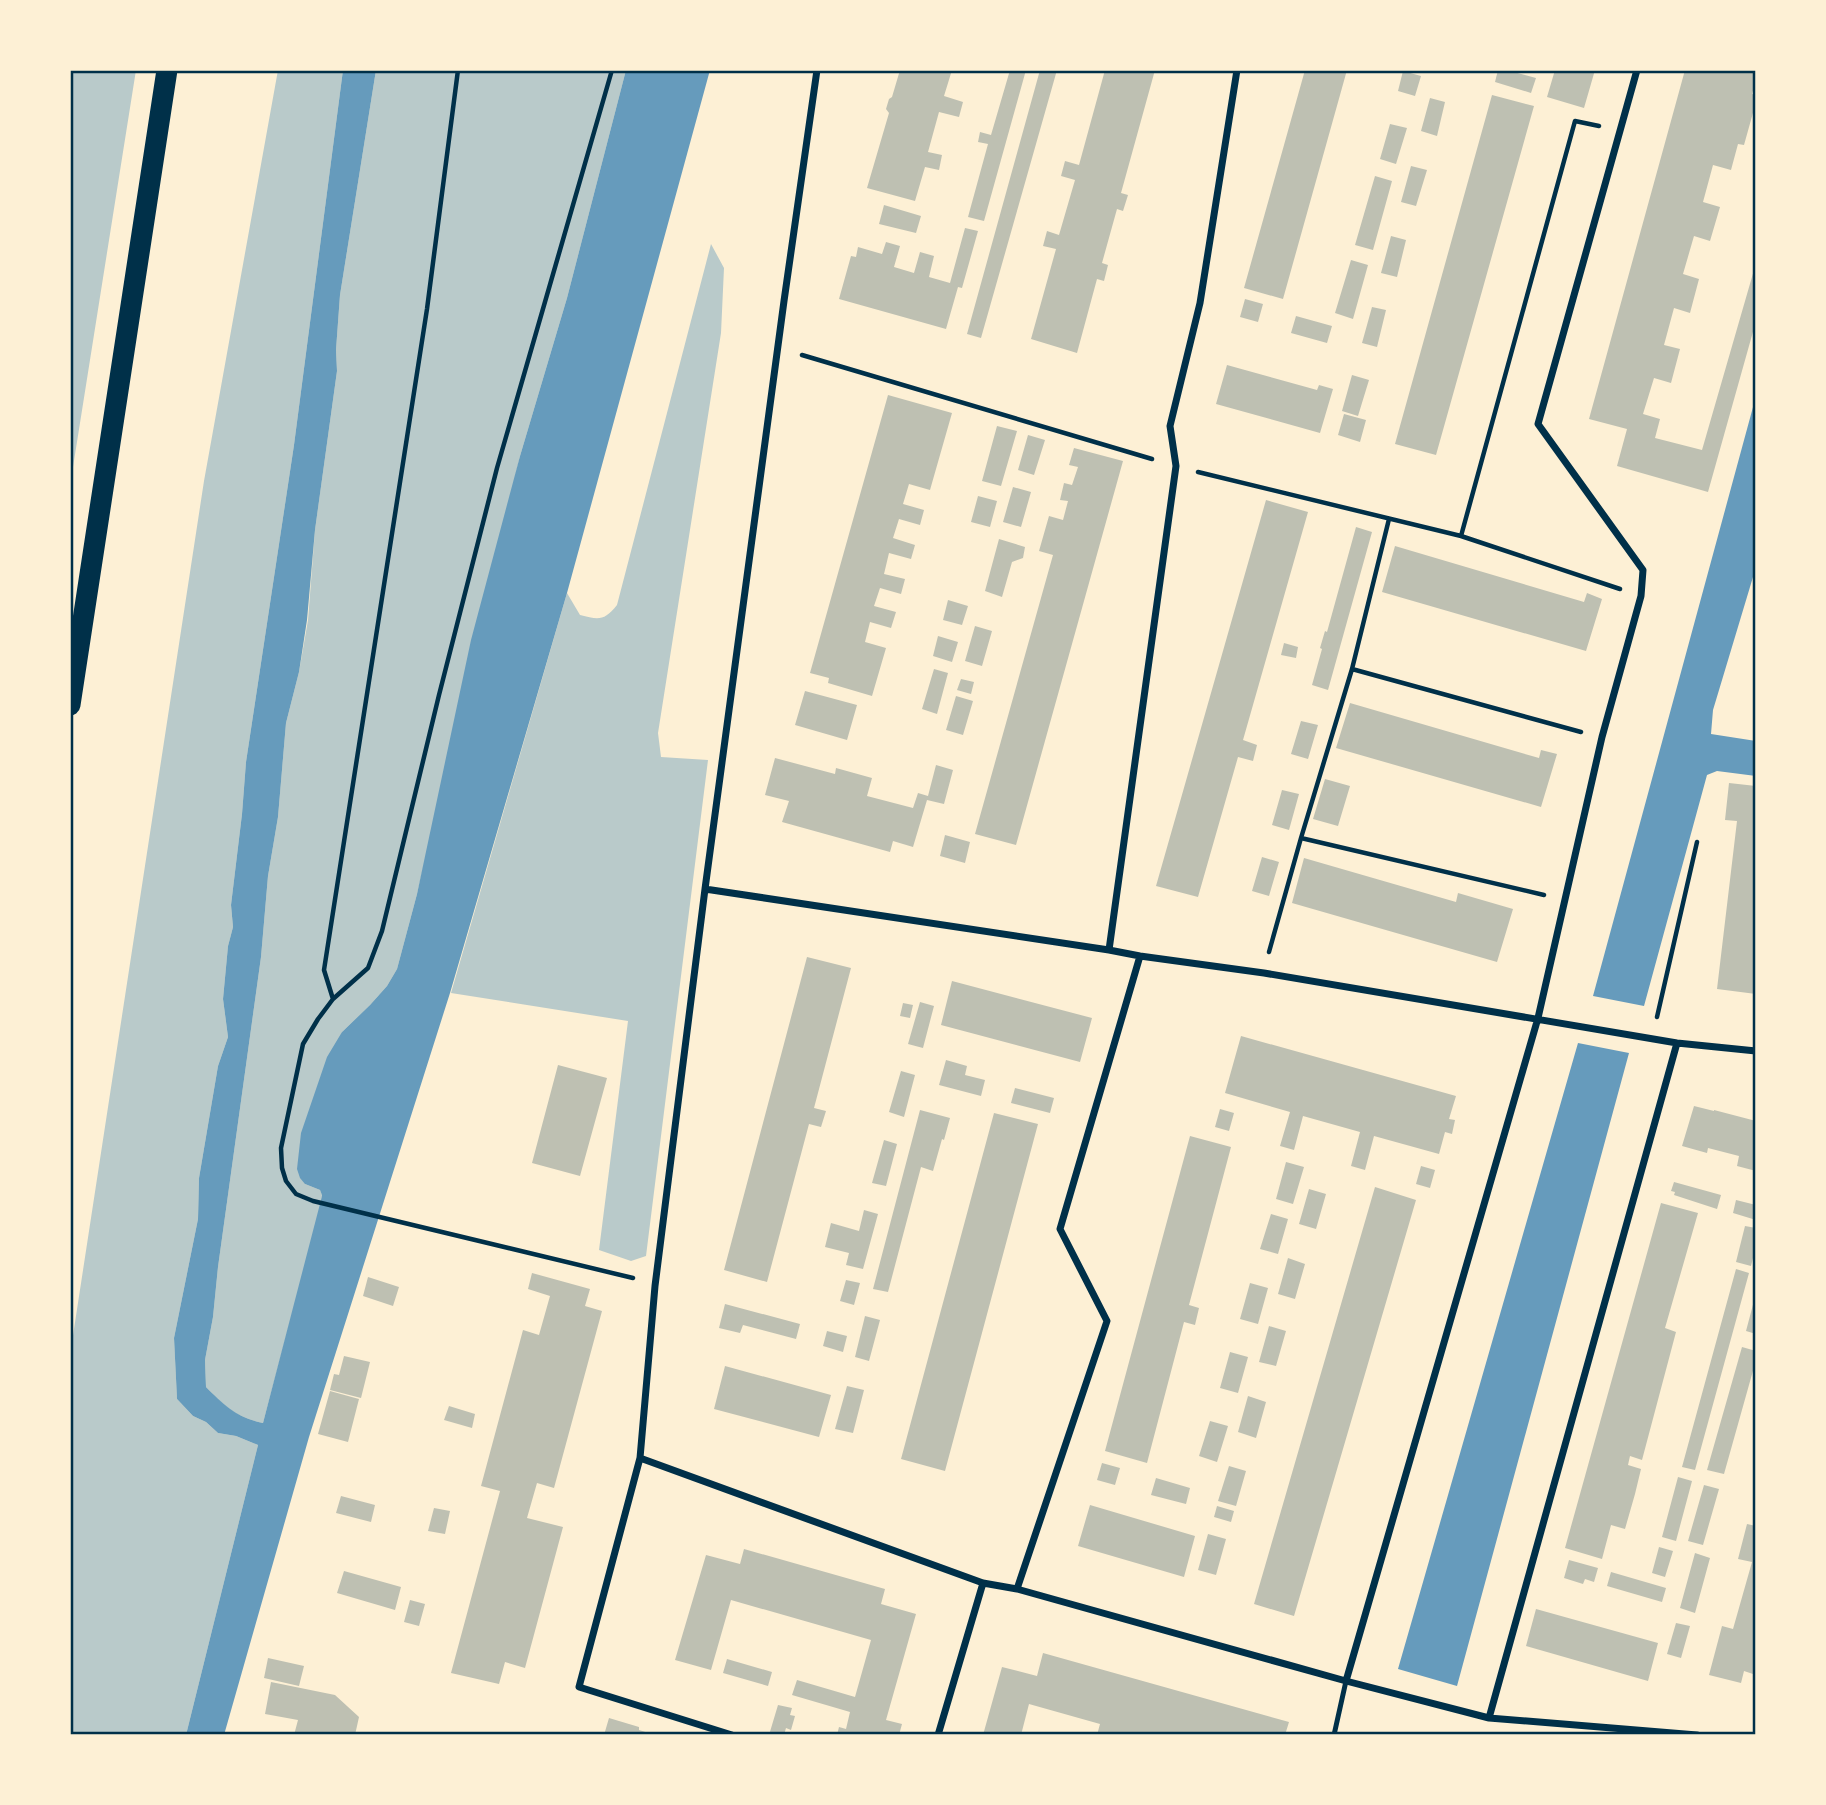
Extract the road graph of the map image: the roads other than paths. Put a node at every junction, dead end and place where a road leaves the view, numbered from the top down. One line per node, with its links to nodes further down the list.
1 (167, 70): 5 (highway)
2 (817, 70): 6 (street)
3 (1237, 70): 7 (street)
4 (1637, 70): 9 (street)
5 (70, 705)
6 (705, 889): 7 (street); 12 (street)
7 (1109, 950): 8 (street)
8 (1140, 956): 9 (street); 14 (street)
9 (1538, 1018): 10 (street); 15 (street)
10 (1677, 1043): 11 (street); 16 (street)
11 (1756, 1051)
12 (640, 1458): 13 (street); 17 (street)
13 (982, 1583): 14 (street); 18 (street)
14 (1017, 1589): 15 (street)
15 (1346, 1681): 16 (street); 19 (lane)
16 (1489, 1718): 20 (street)
17 (732, 1735)
18 (938, 1735)
19 (1334, 1735)
20 (1697, 1735)

